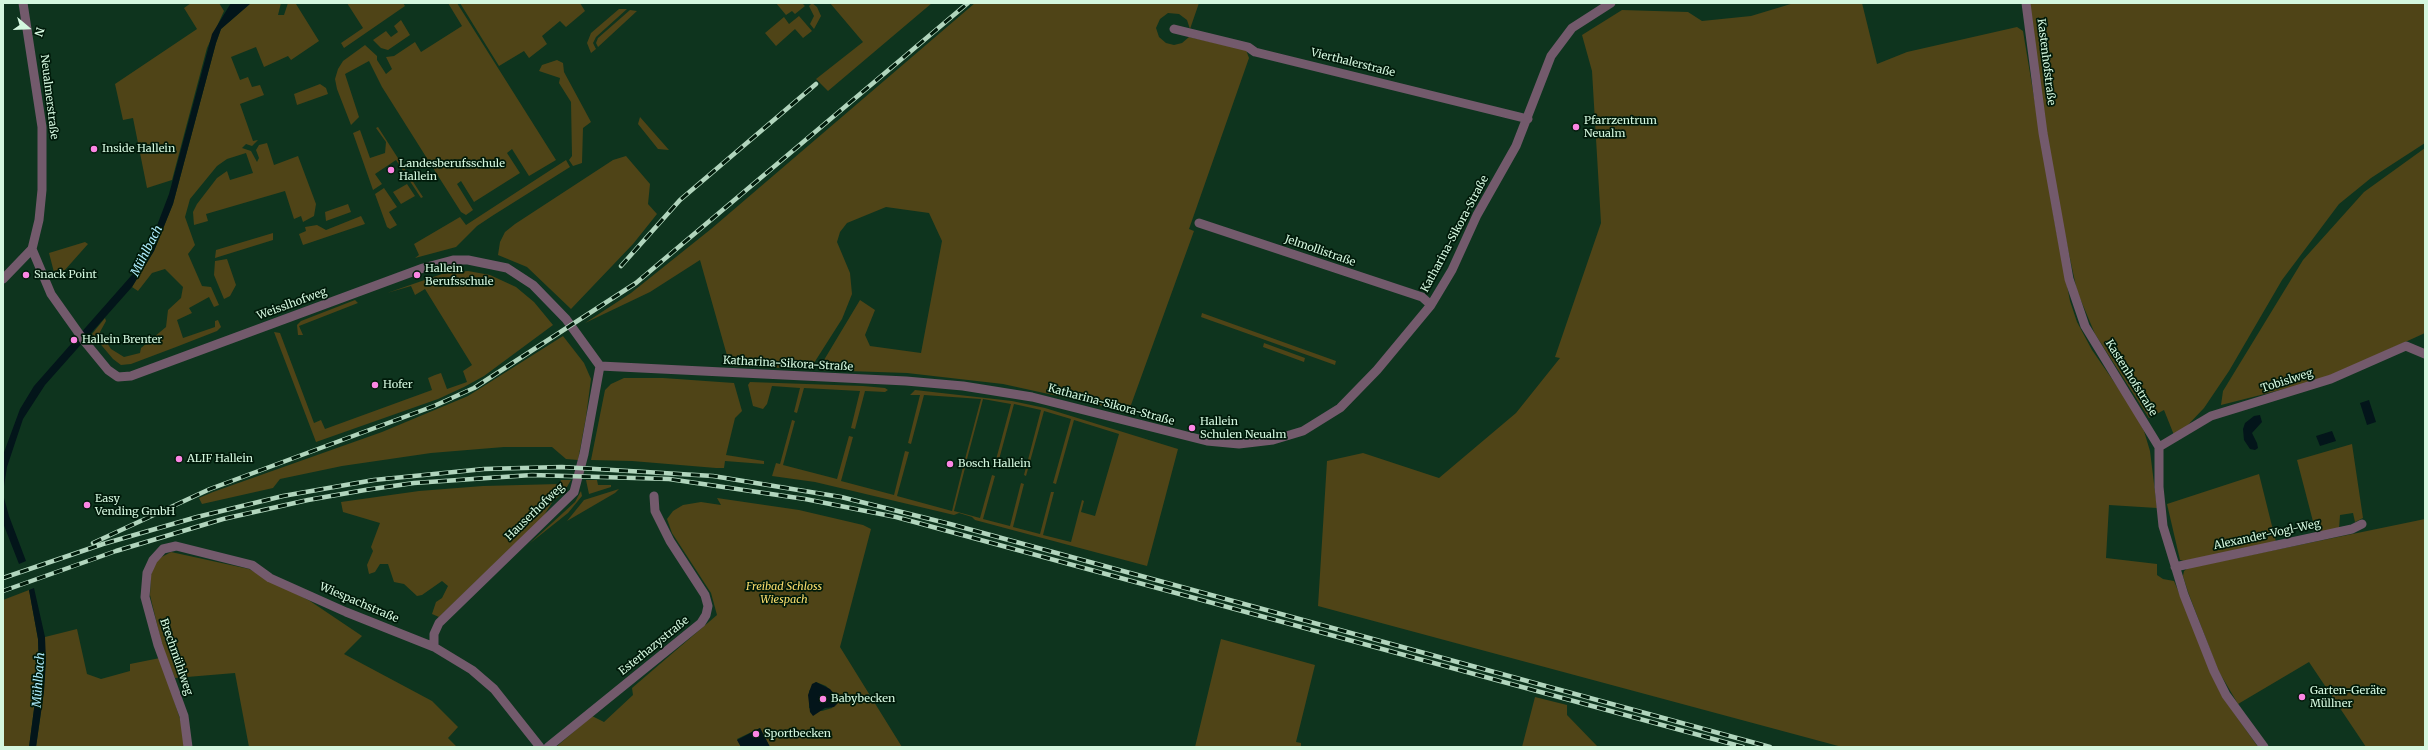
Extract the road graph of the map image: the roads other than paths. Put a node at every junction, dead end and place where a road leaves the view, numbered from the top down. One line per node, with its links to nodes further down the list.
1 (23, 3): 7 (street, Neualmerstraße)
2 (1611, 3): 5 (street, Katharina-Sikora-Straße)
3 (2026, 3): 12 (street, Kastenhofstraße)
4 (1174, 29): 5 (street, Vierthalerstraße)
5 (1528, 119): 9 (street, Katharina-Sikora-Straße)
6 (1199, 223): 9 (street, Jelmollistraße)
7 (32, 249): 8 (street); 11 (street, Weisslhofweg)
8 (3, 279)
9 (1431, 305): 11 (street, Katharina-Sikora-Straße)
10 (2425, 354): 12 (street, Tobislweg)
11 (600, 366): 17 (street, Hauserhofweg)
12 (2159, 447): 15 (street)
13 (654, 496): 20 (street, Esterhazystraße)
14 (2362, 524): 15 (street, Alexander-Vogl-Weg)
15 (2175, 567): 21 (street)
16 (147, 573): 17 (street, Wiespachstraße); 18 (street, Brechmühlweg)
17 (434, 646): 19 (street, Wiespachstraße)
18 (188, 747)
19 (540, 747)
20 (548, 747)
21 (2264, 747)

